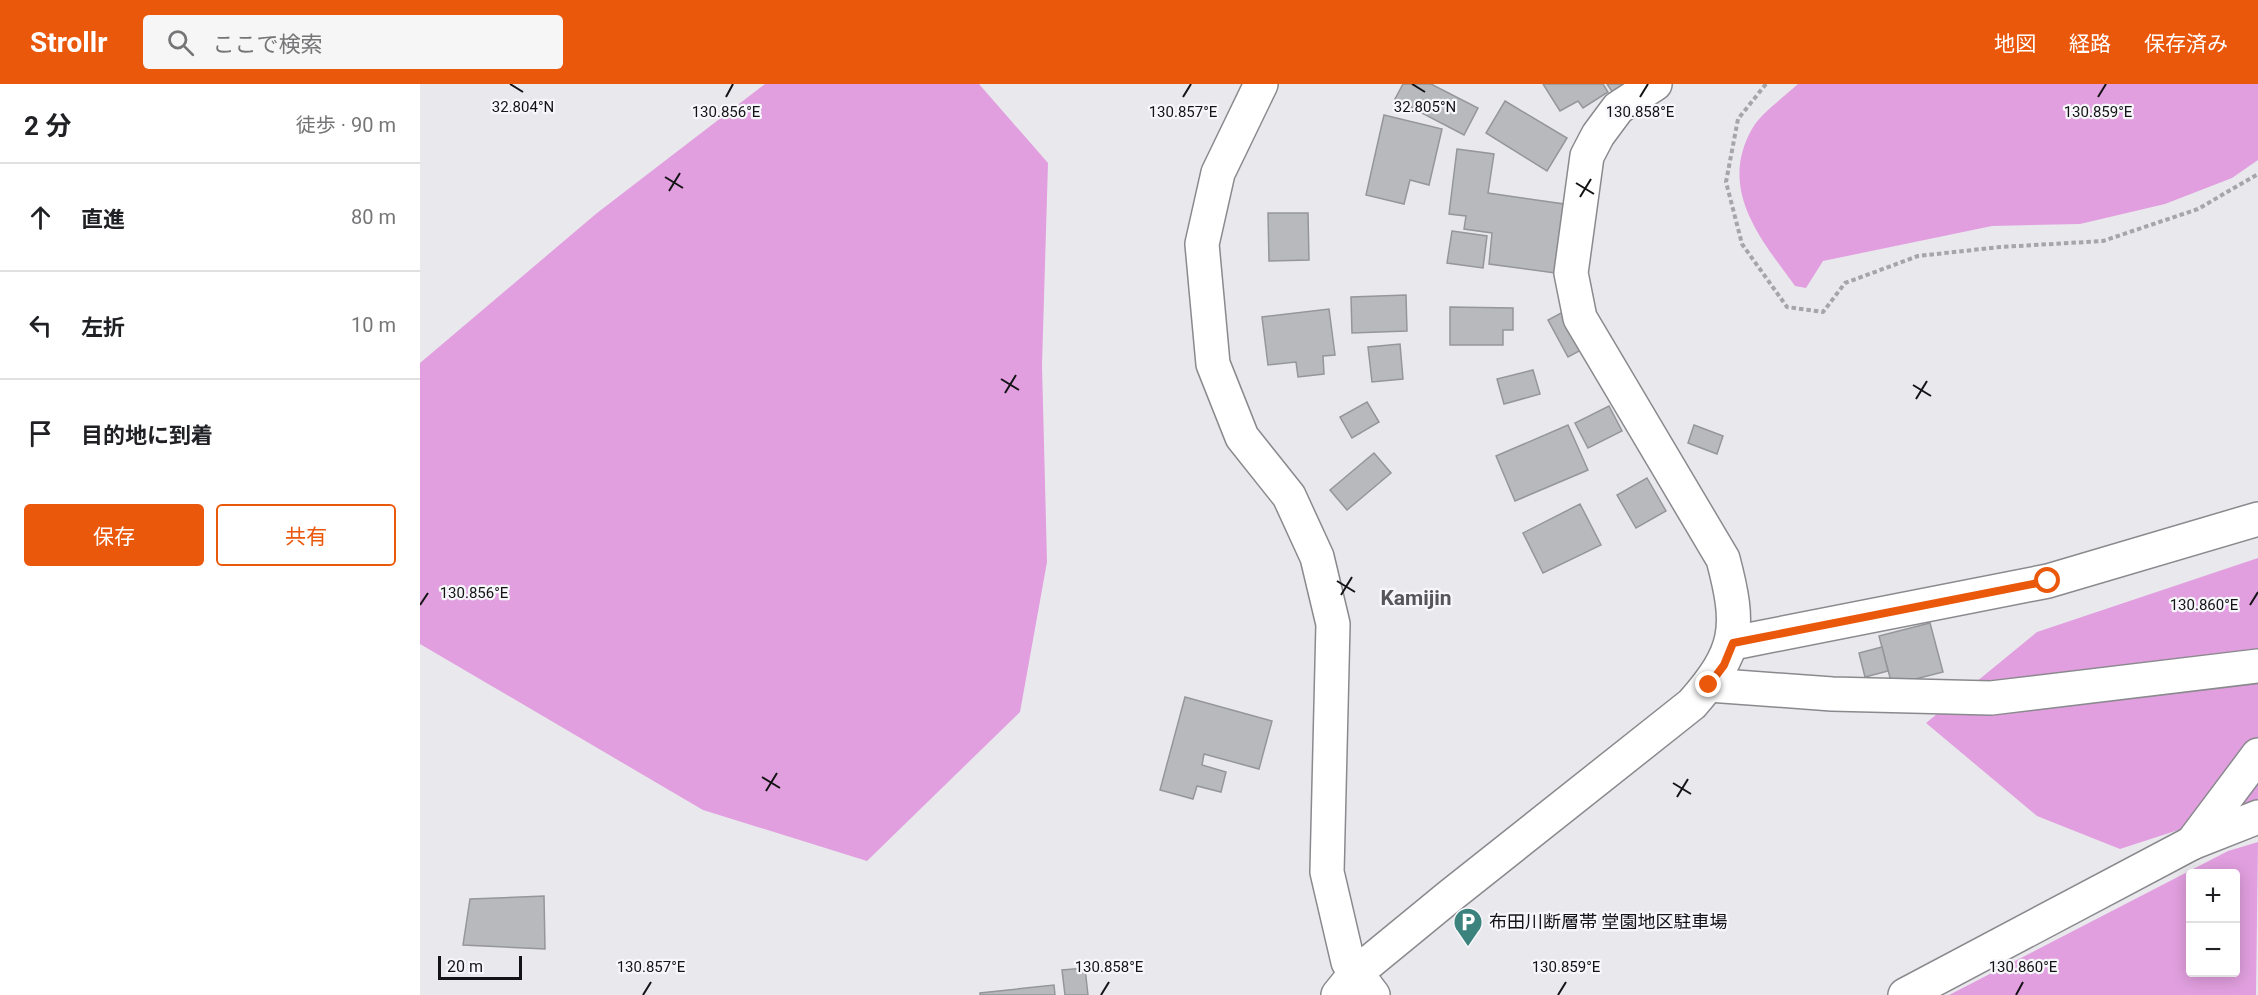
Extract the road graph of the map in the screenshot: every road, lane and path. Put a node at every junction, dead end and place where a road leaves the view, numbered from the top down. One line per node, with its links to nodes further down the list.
1 (1261, 84): 12 (street)
2 (1654, 84): 6 (street)
3 (1766, 84): 4 (path)
4 (2258, 174)
5 (2258, 519): 6 (street)
6 (1733, 643): 8 (street)
7 (2258, 666): 8 (street)
8 (1709, 685): 12 (street)
9 (2258, 756): 11 (street)
10 (2258, 817): 11 (street)
11 (2192, 843): 13 (street)
12 (1355, 988)
13 (1905, 995)

